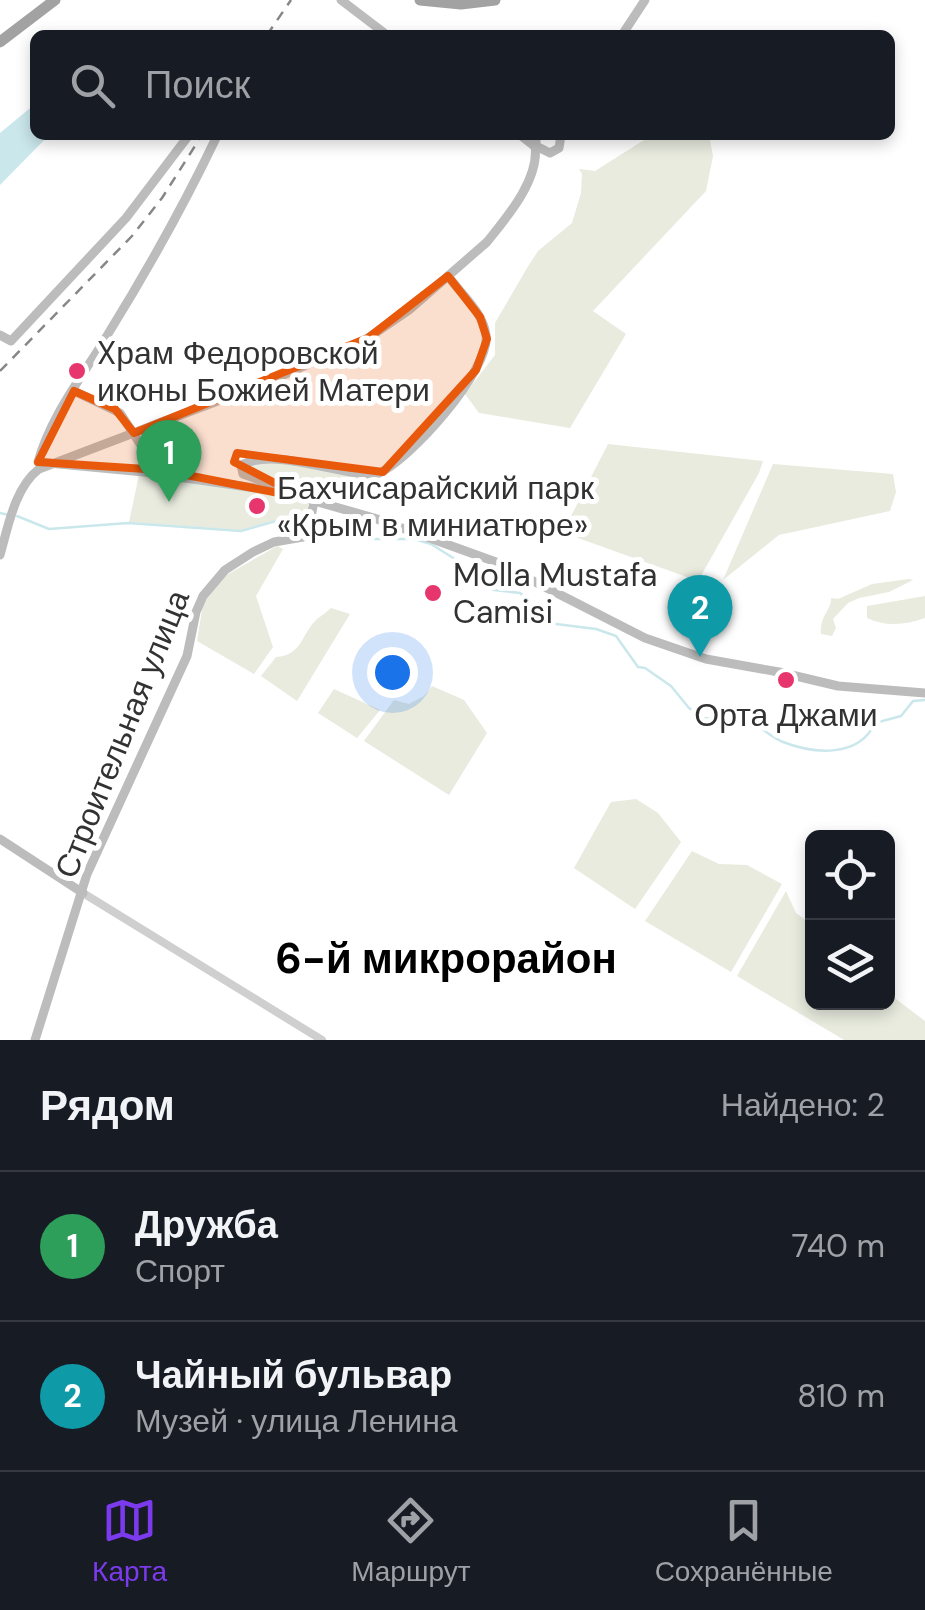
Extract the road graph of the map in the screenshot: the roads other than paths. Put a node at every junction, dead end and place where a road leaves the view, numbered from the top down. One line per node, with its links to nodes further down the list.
1 (52, 0): 9 (highway)
2 (63, 0): 9 (main road)
3 (341, 0): 7 (main road)
4 (420, 0): 5 (highway)
5 (495, 0)
6 (646, 0): 8 (main road)
7 (381, 30)
8 (625, 30)
9 (0, 42)
10 (186, 140): 17 (main road)
11 (212, 140): 18 (main road)
12 (560, 140): 14 (main road)
13 (536, 144): 14 (main road); 15 (main road)
14 (554, 152): 15 (main road)
15 (532, 173): 16 (main road)
16 (448, 276): 19 (main road); 25 (main road)
17 (0, 334)
18 (74, 390): 19 (main road); 22 (main road)
19 (134, 433): 20 (main road); 21 (main road)
20 (152, 460): 23 (main road); 24 (main road)
21 (56, 463): 22 (main road); 23 (main road)
22 (37, 466): 26 (main road)
23 (144, 472): 24 (main road)
24 (168, 476): 25 (main road)
25 (309, 500): 27 (main road); 29 (main road, Строительная улица)
26 (0, 556)
27 (925, 693)
28 (0, 839): 29 (main road)
29 (83, 892): 30 (main road, Строительная улица); 31 (street)
30 (35, 1040)
31 (322, 1040)

